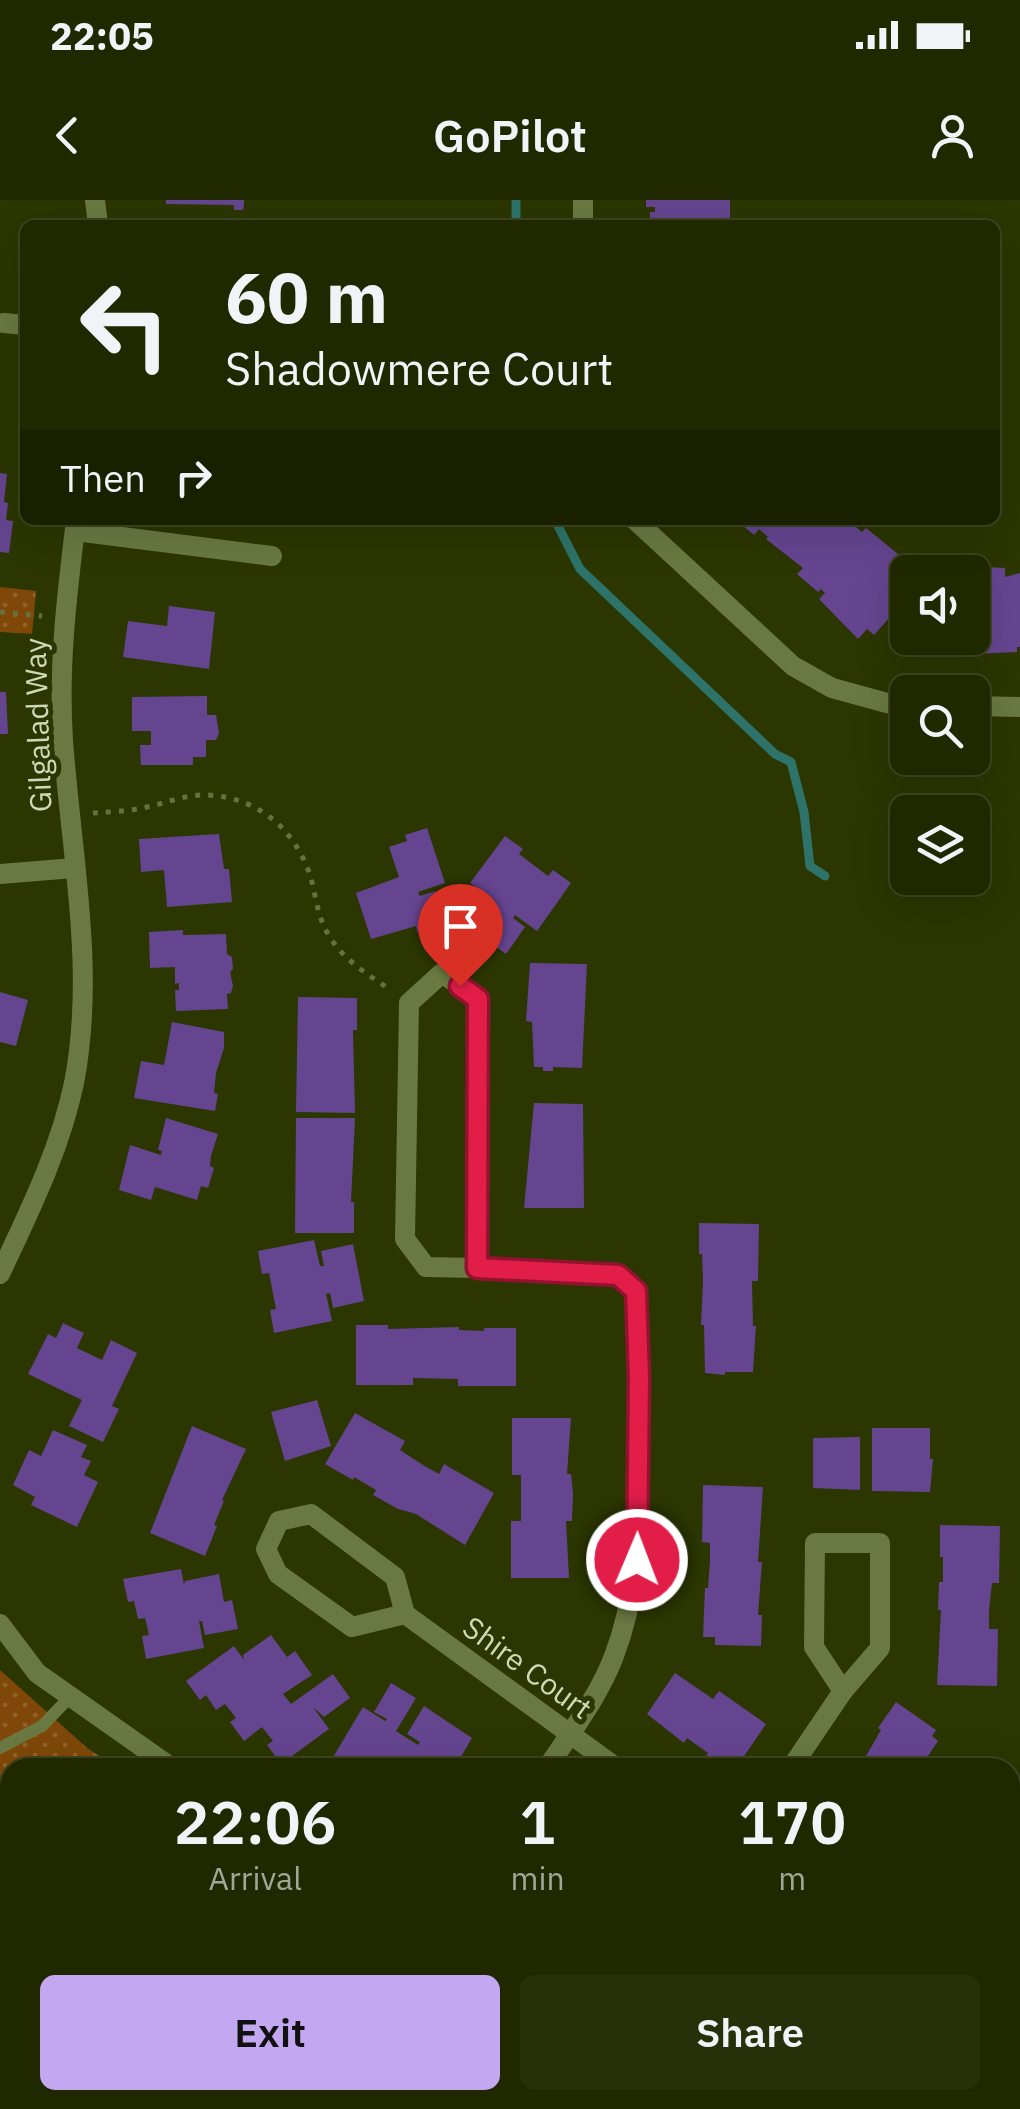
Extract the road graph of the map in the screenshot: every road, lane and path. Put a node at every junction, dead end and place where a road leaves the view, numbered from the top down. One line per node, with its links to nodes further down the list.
1 (75, 525): 3 (street); 5 (street, Gilgalad Way)
2 (640, 525): 6 (street)
3 (272, 556)
4 (0, 612): 5 (path)
5 (64, 619): 9 (street, Gilgalad Way)
6 (890, 703)
7 (990, 706): 8 (street)
8 (1020, 707)
9 (70, 815): 10 (street, Gilgalad Way); 12 (path)
10 (74, 868): 11 (street); 14 (street, Gilgalad Way)
11 (0, 874)
12 (409, 1002): 13 (street); 13 (street)
13 (477, 1268): 19 (street)
14 (0, 1274)
15 (405, 1614): 15 (street); 19 (street, Shire Court)
16 (0, 1624): 18 (street)
17 (843, 1690): 17 (street); 24 (street)
18 (70, 1696): 20 (lane); 21 (street)
19 (570, 1734): 22 (street); 23 (street, Shire Court)
20 (0, 1748)
21 (158, 1758)
22 (554, 1758)
23 (604, 1758)
24 (797, 1758)

